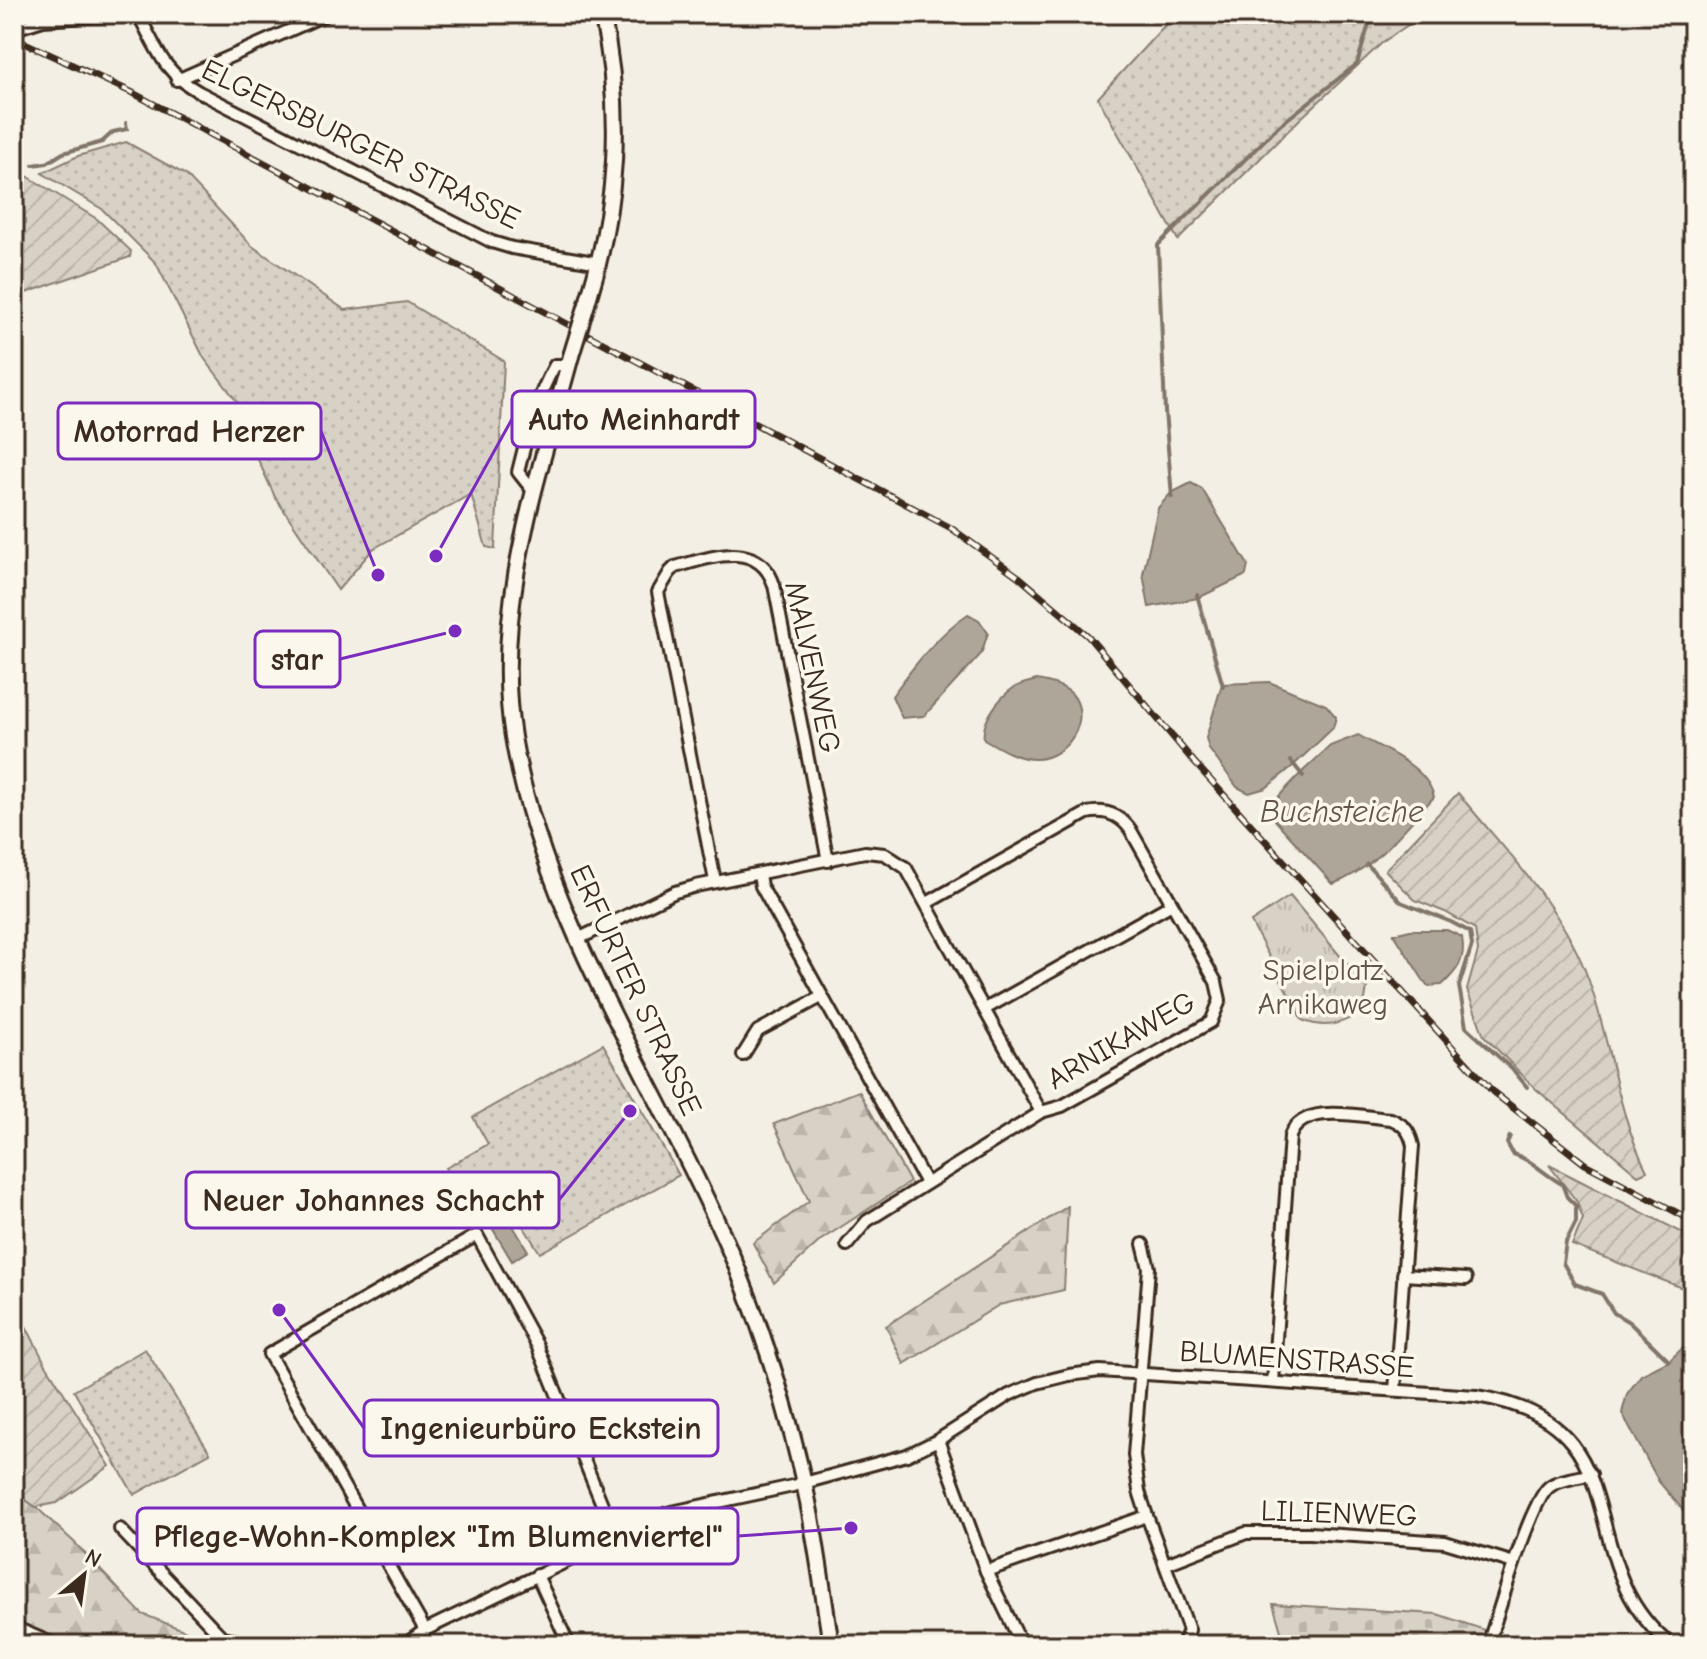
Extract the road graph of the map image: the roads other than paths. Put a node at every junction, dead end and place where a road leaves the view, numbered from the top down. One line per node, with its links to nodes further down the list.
1 (131, 14): 5 (street)
2 (138, 14): 6 (street, ELGERSBURGER STRASSE)
3 (327, 14): 6 (street)
4 (602, 14): 7 (main road, ERFURTER STRASSE)
5 (18, 27)
6 (177, 80): 7 (street, ELGERSBURGER STRASSE)
7 (600, 263): 8 (main road, ERFURTER STRASSE, bridge)
8 (570, 360): 9 (main road, ERFURTER STRASSE); 9 (street)
9 (533, 491): 15 (main road, ERFURTER STRASSE)
10 (828, 861): 11 (street); 12 (street, MALVENWEG); 13 (street)
11 (759, 875): 12 (street); 16 (street)
12 (715, 881): 15 (street)
13 (927, 903): 14 (street, ARNIKAWEG); 17 (street)
14 (1172, 904): 17 (street); 19 (street, ARNIKAWEG)
15 (578, 939): 30 (main road, ERFURTER STRASSE)
16 (821, 997): 18 (street); 20 (street)
17 (985, 1009): 19 (street)
18 (743, 1055)
19 (1041, 1112): 20 (street, ARNIKAWEG)
20 (926, 1183): 22 (street, ARNIKAWEG)
21 (1143, 1244): 25 (street)
22 (847, 1245)
23 (1403, 1275): 24 (street); 26 (street); 27 (street)
24 (1466, 1279)
25 (1141, 1372): 26 (street, BLUMENSTRASSE); 28 (street, BLUMENSTRASSE); 31 (street)
26 (1273, 1382): 27 (street, BLUMENSTRASSE)
27 (1395, 1390): 29 (street, BLUMENSTRASSE)
28 (938, 1440): 30 (street, BLUMENSTRASSE); 36 (street)
29 (1591, 1474): 34 (street); 40 (street, BLUMENSTRASSE)
30 (803, 1483): 33 (street, BLUMENSTRASSE); 45 (main road, ERFURTER STRASSE)
31 (1147, 1516): 35 (street); 36 (street)
32 (120, 1529): 42 (street)
33 (615, 1536): 37 (street, BLUMENSTRASSE); 39 (street)
34 (1514, 1563): 35 (street, LILIENWEG); 48 (street)
35 (1166, 1564): 47 (street)
36 (986, 1571): 46 (street)
37 (537, 1575): 39 (street, BLUMENSTRASSE); 44 (street)
38 (14, 1627): 41 (street)
39 (425, 1630): 43 (street, BLUMENSTRASSE)
40 (1667, 1644)
41 (56, 1645)
42 (240, 1645)
43 (404, 1645)
44 (569, 1645)
45 (831, 1645)
46 (1022, 1645)
47 (1183, 1645)
48 (1488, 1645)

